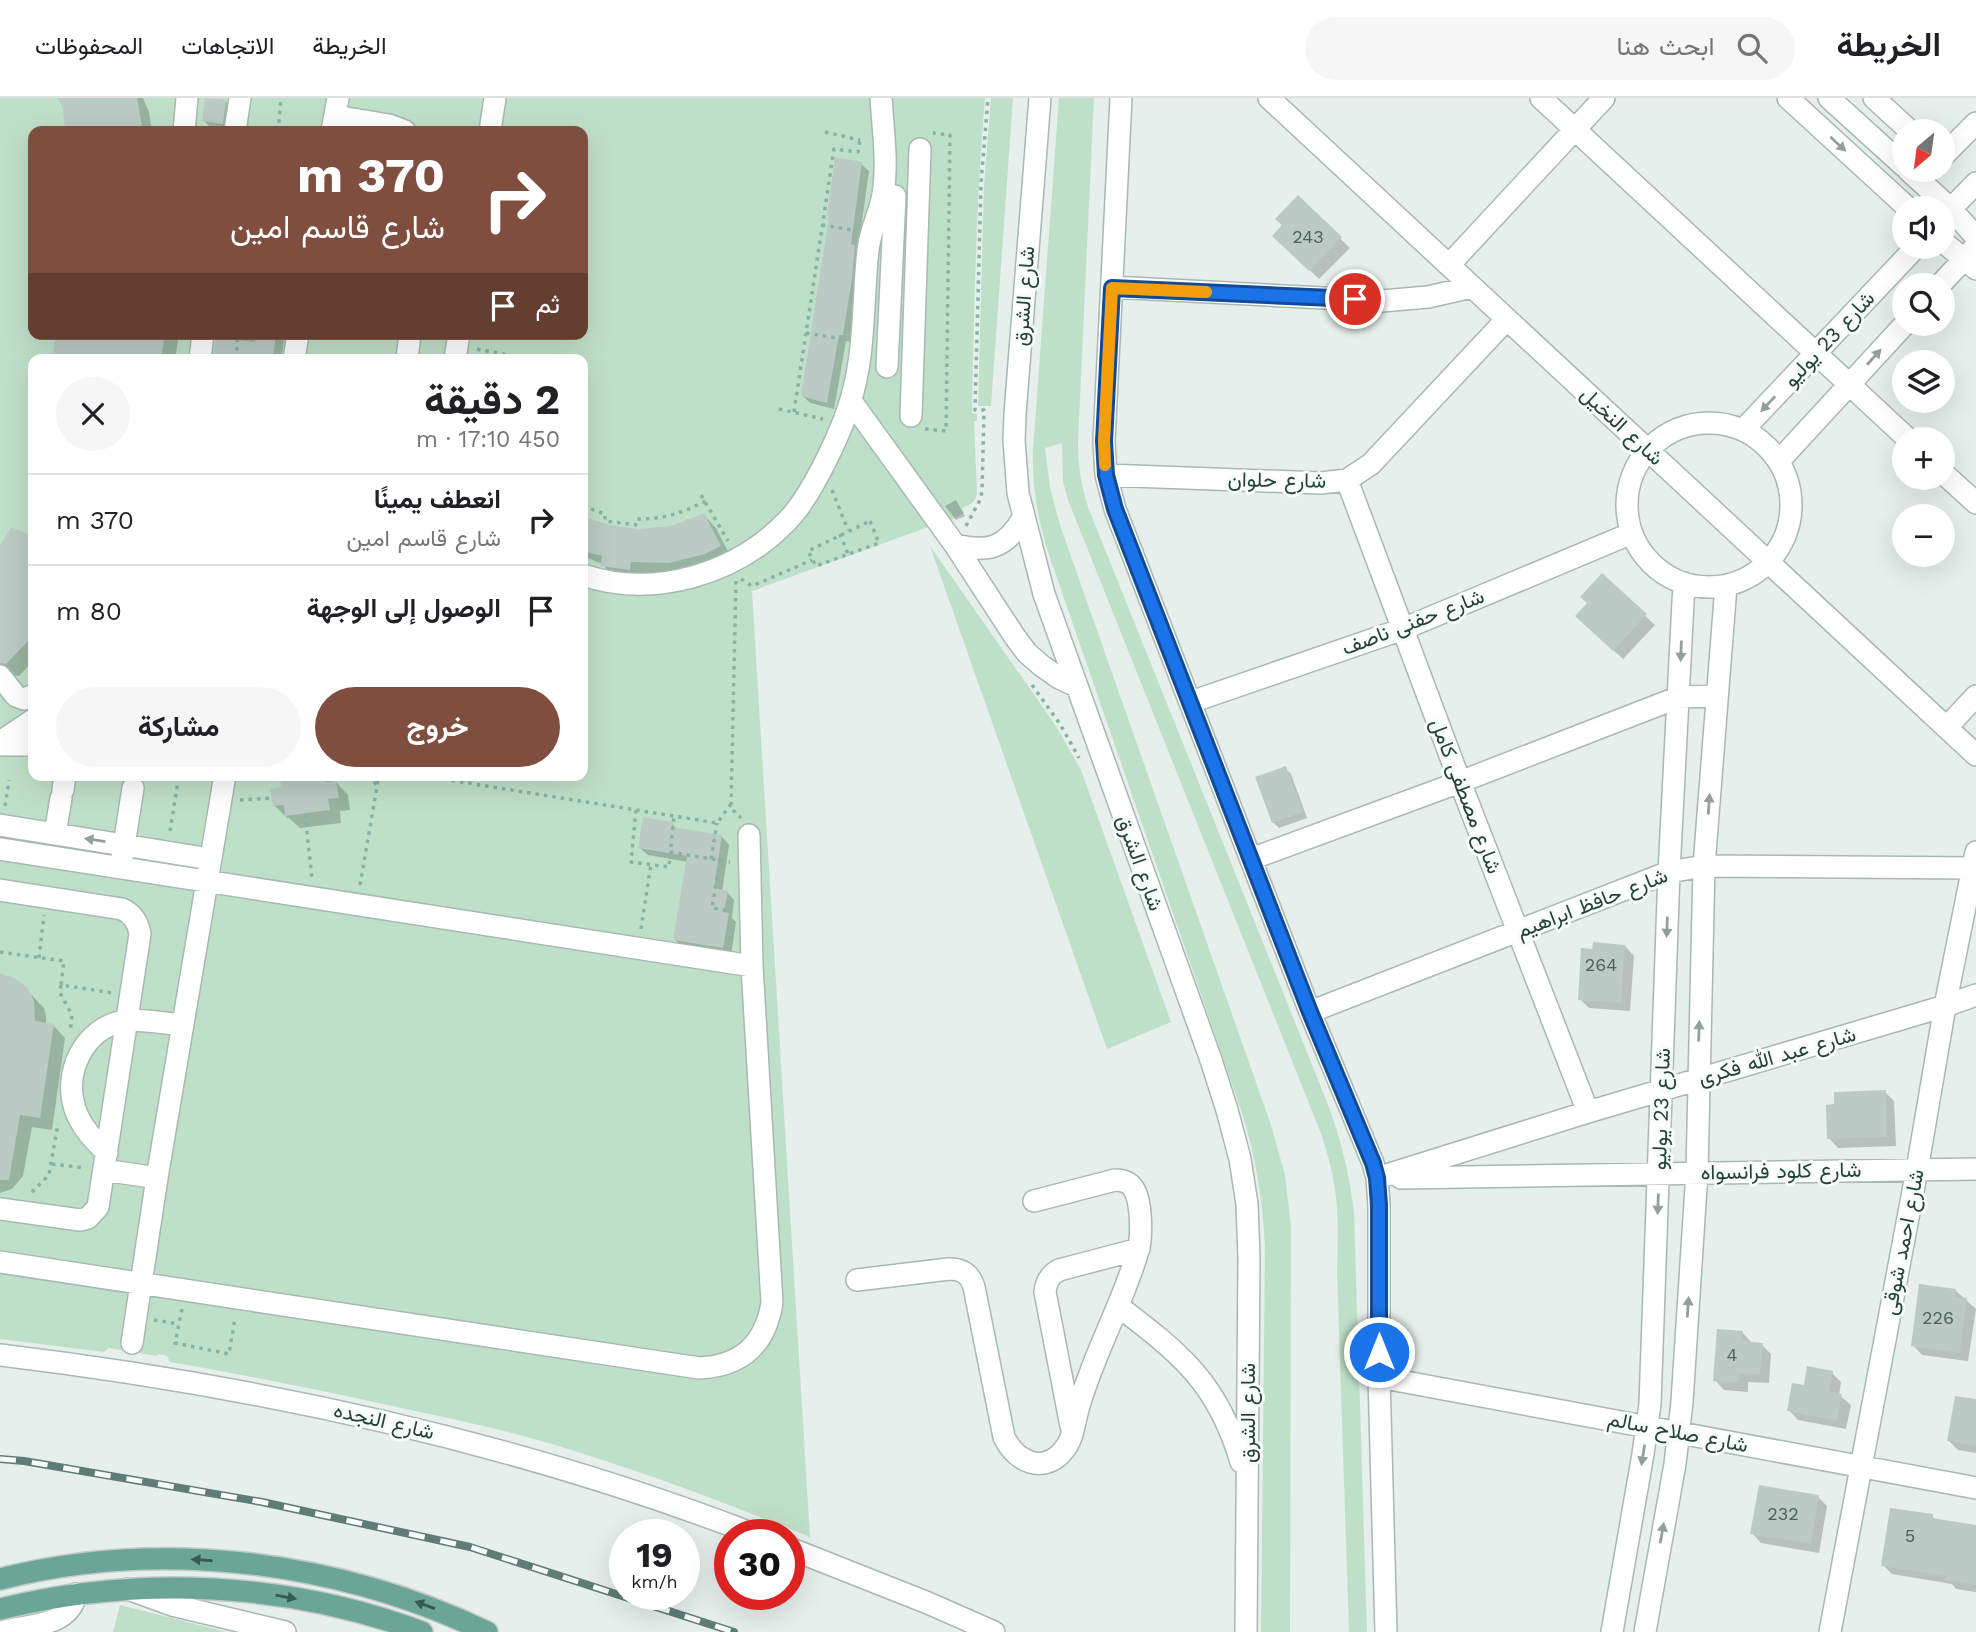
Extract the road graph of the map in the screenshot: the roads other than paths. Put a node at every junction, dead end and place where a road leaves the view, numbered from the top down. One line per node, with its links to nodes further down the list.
1 (187, 98): 16 (street)
2 (240, 98): 17 (street)
3 (495, 98): 19 (street)
4 (881, 98): 26 (street)
5 (1040, 98): 57 (street, شارع الشرق)
6 (1121, 98): 39 (street)
7 (1269, 98): 36 (street, شارع النخيل)
8 (1541, 98): 20 (street)
9 (1604, 98): 20 (street)
10 (1788, 98): 27 (street, one-way to 27)
11 (1829, 98): 23 (street)
12 (1874, 98): 14 (street)
13 (335, 115): 18 (street)
14 (1897, 119)
15 (1976, 123): 21 (street)
16 (184, 126)
17 (236, 126)
18 (392, 126)
19 (491, 126)
20 (1575, 129): 36 (street); 42 (street)
21 (1955, 144)
22 (920, 149): 29 (street)
23 (1892, 155)
24 (1918, 182): 28 (street)
25 (1976, 183): 30 (street)
26 (889, 196): 29 (street); 43 (street); 44 (street)
27 (1895, 196)
28 (1931, 196)
29 (918, 197): 45 (street)
30 (1955, 205)
31 (1955, 220): 32 (street)
32 (1976, 237)
33 (1955, 248): 34 (street)
34 (1972, 258): 37 (street)
35 (1905, 259): 42 (street, شارع 23 يوليو)
36 (1449, 265): 38 (street, شارع النخيل)
37 (1954, 273)
38 (1472, 286): 39 (street); 40 (street, شارع النخيل)
39 (1112, 288): 53 (street)
40 (1507, 319): 51 (street, شارع النخيل); 54 (street, شارع حلوان)
41 (1894, 336): 46 (street, one-way to 41)
42 (1816, 353): 46 (street); 50 (street, شارع 23 يوليو, one-way to 50)
43 (858, 366): 44 (street); 47 (street)
44 (887, 367): 45 (street)
45 (913, 367): 48 (street)
46 (1849, 385): 49 (street); 52 (street)
47 (851, 401): 59 (street); 61 (street)
48 (911, 416)
49 (1895, 427)
50 (1743, 430): 51 (street); 52 (street)
51 (1648, 450): 58 (street); 60 (street, شارع النخيل)
52 (1779, 461): 60 (street)
53 (1106, 475): 54 (street, شارع حلوان); 71 (street)
54 (1347, 480): 64 (street, شارع مصطفى كامل)
55 (1955, 484): 56 (street)
56 (1976, 503)
57 (1023, 518): 59 (street); 66 (street, شارع الشرق)
58 (1632, 533): 62 (street); 64 (street, شارع حفنى ناصف)
59 (955, 545): 66 (street)
60 (1769, 562): 63 (street); 73 (street, شارع النخيل)
61 (588, 576)
62 (1684, 583): 63 (street); 70 (street, شارع 23 يوليو, one-way to 70)
63 (1726, 586): 67 (street, شارع 23 يوليو)
64 (1403, 629): 71 (street, شارع حفنى ناصف); 79 (street, شارع مصطفى كامل)
65 (0, 676): 69 (street)
66 (1076, 686): 125 (street, شارع الشرق)
67 (1717, 696): 70 (street); 89 (street, شارع 23 يوليو, one-way to 67)
68 (1976, 696): 73 (street)
69 (28, 697)
70 (1679, 697): 79 (street); 91 (street, شارع 23 يوليو)
71 (1191, 702): 87 (street)
72 (28, 723): 74 (street)
73 (1947, 727): 76 (street, شارع النخيل)
74 (0, 743): 75 (street)
75 (28, 744)
76 (1976, 755)
77 (134, 781): 84 (street)
78 (224, 781): 86 (street)
79 (1461, 782): 87 (street); 94 (street, شارع مصطفى كامل)
80 (63, 788): 82 (street)
81 (1, 825): 82 (street)
82 (55, 834): 84 (street, one-way to 82)
83 (750, 835): 95 (street)
84 (124, 845): 86 (street); 90 (street)
85 (0, 849): 90 (street)
86 (210, 859): 92 (street)
87 (1251, 859): 98 (street)
88 (1974, 860): 89 (street, شارع حافظ ابراهيم); 97 (street, شارع احمد شوقى)
89 (1704, 866): 91 (street, شارع حافظ ابراهيم); 101 (street, شارع 23 يوليو, one-way to 89)
90 (120, 868): 92 (street)
91 (1669, 872): 94 (street, شارع حافظ ابراهيم); 102 (street, شارع 23 يوليو, one-way to 102)
92 (207, 882): 95 (street); 100 (street)
93 (0, 890): 99 (street)
94 (1518, 932): 98 (street, شارع حافظ ابراهيم); 103 (street, شارع مصطفى كامل)
95 (752, 966): 116 (street)
96 (1976, 995): 97 (street, شارع عبد الله فكرى)
97 (1945, 1006): 101 (street, شارع عبد الله فكرى); 106 (street, شارع احمد شوقى)
98 (1310, 1012): 110 (street)
99 (127, 1020): 100 (street); 104 (street); 104 (street)
100 (183, 1025): 109 (street)
101 (1698, 1079): 102 (street, شارع عبد الله فكرى); 107 (street, شارع 23 يوليو)
102 (1662, 1090): 103 (street, شارع عبد الله فكرى); 108 (street, شارع 23 يوليو)
103 (1588, 1112): 110 (street, شارع عبد الله فكرى)
104 (106, 1161): 109 (street); 112 (street)
105 (1976, 1169): 106 (street, شارع كلود فرانسواه)
106 (1917, 1170): 107 (street, شارع كلود فرانسواه); 124 (street, شارع احمد شوقى)
107 (1697, 1172): 108 (street, شارع كلود فرانسواه); 123 (street, شارع 23 يوليو, one-way to 107)
108 (1659, 1175): 110 (street, شارع كلود فرانسواه); 121 (street, شارع 23 يوليو, one-way to 121)
109 (157, 1178): 116 (street)
110 (1377, 1178): 120 (street)
111 (1034, 1201): 113 (street)
112 (0, 1209)
113 (1139, 1249): 117 (street); 122 (street)
114 (0, 1262): 116 (street)
115 (857, 1280): 122 (street)
116 (141, 1283): 119 (street)
117 (1118, 1306): 122 (street); 125 (street)
118 (0, 1354): 119 (street, شارع النجده)
119 (130, 1355): 127 (street, شارع النجده)
120 (1379, 1377): 121 (street, شارع صلاح سالم); 141 (street)
121 (1648, 1426): 123 (street, شارع صلاح سالم); 132 (street, شارع 23 يوليو, one-way to 132)
122 (1072, 1432)
123 (1679, 1432): 124 (street, شارع صلاح سالم); 133 (street, شارع 23 يوليو, one-way to 123)
124 (1860, 1467): 126 (street, شارع صلاح سالم); 144 (street, شارع احمد شوقى)
125 (1248, 1484): 140 (street, شارع الشرق)
126 (1976, 1488)
127 (714, 1520)
128 (805, 1554): 139 (street)
129 (0, 1579): 138 (main road, one-way to 129)
130 (126, 1588): 131 (main road); 136 (street); 137 (main road, one-way to 137)
131 (76, 1594): 134 (main road); 135 (street)
132 (1620, 1594): 133 (street); 142 (street, شارع 23 يوليو)
133 (1650, 1600): 143 (street, شارع 23 يوليو)
134 (0, 1609)
135 (1, 1632)
136 (285, 1632)
137 (422, 1632)
138 (487, 1632)
139 (994, 1632)
140 (1246, 1632)
141 (1385, 1632)
142 (1612, 1632)
143 (1644, 1632)
144 (1830, 1632)

